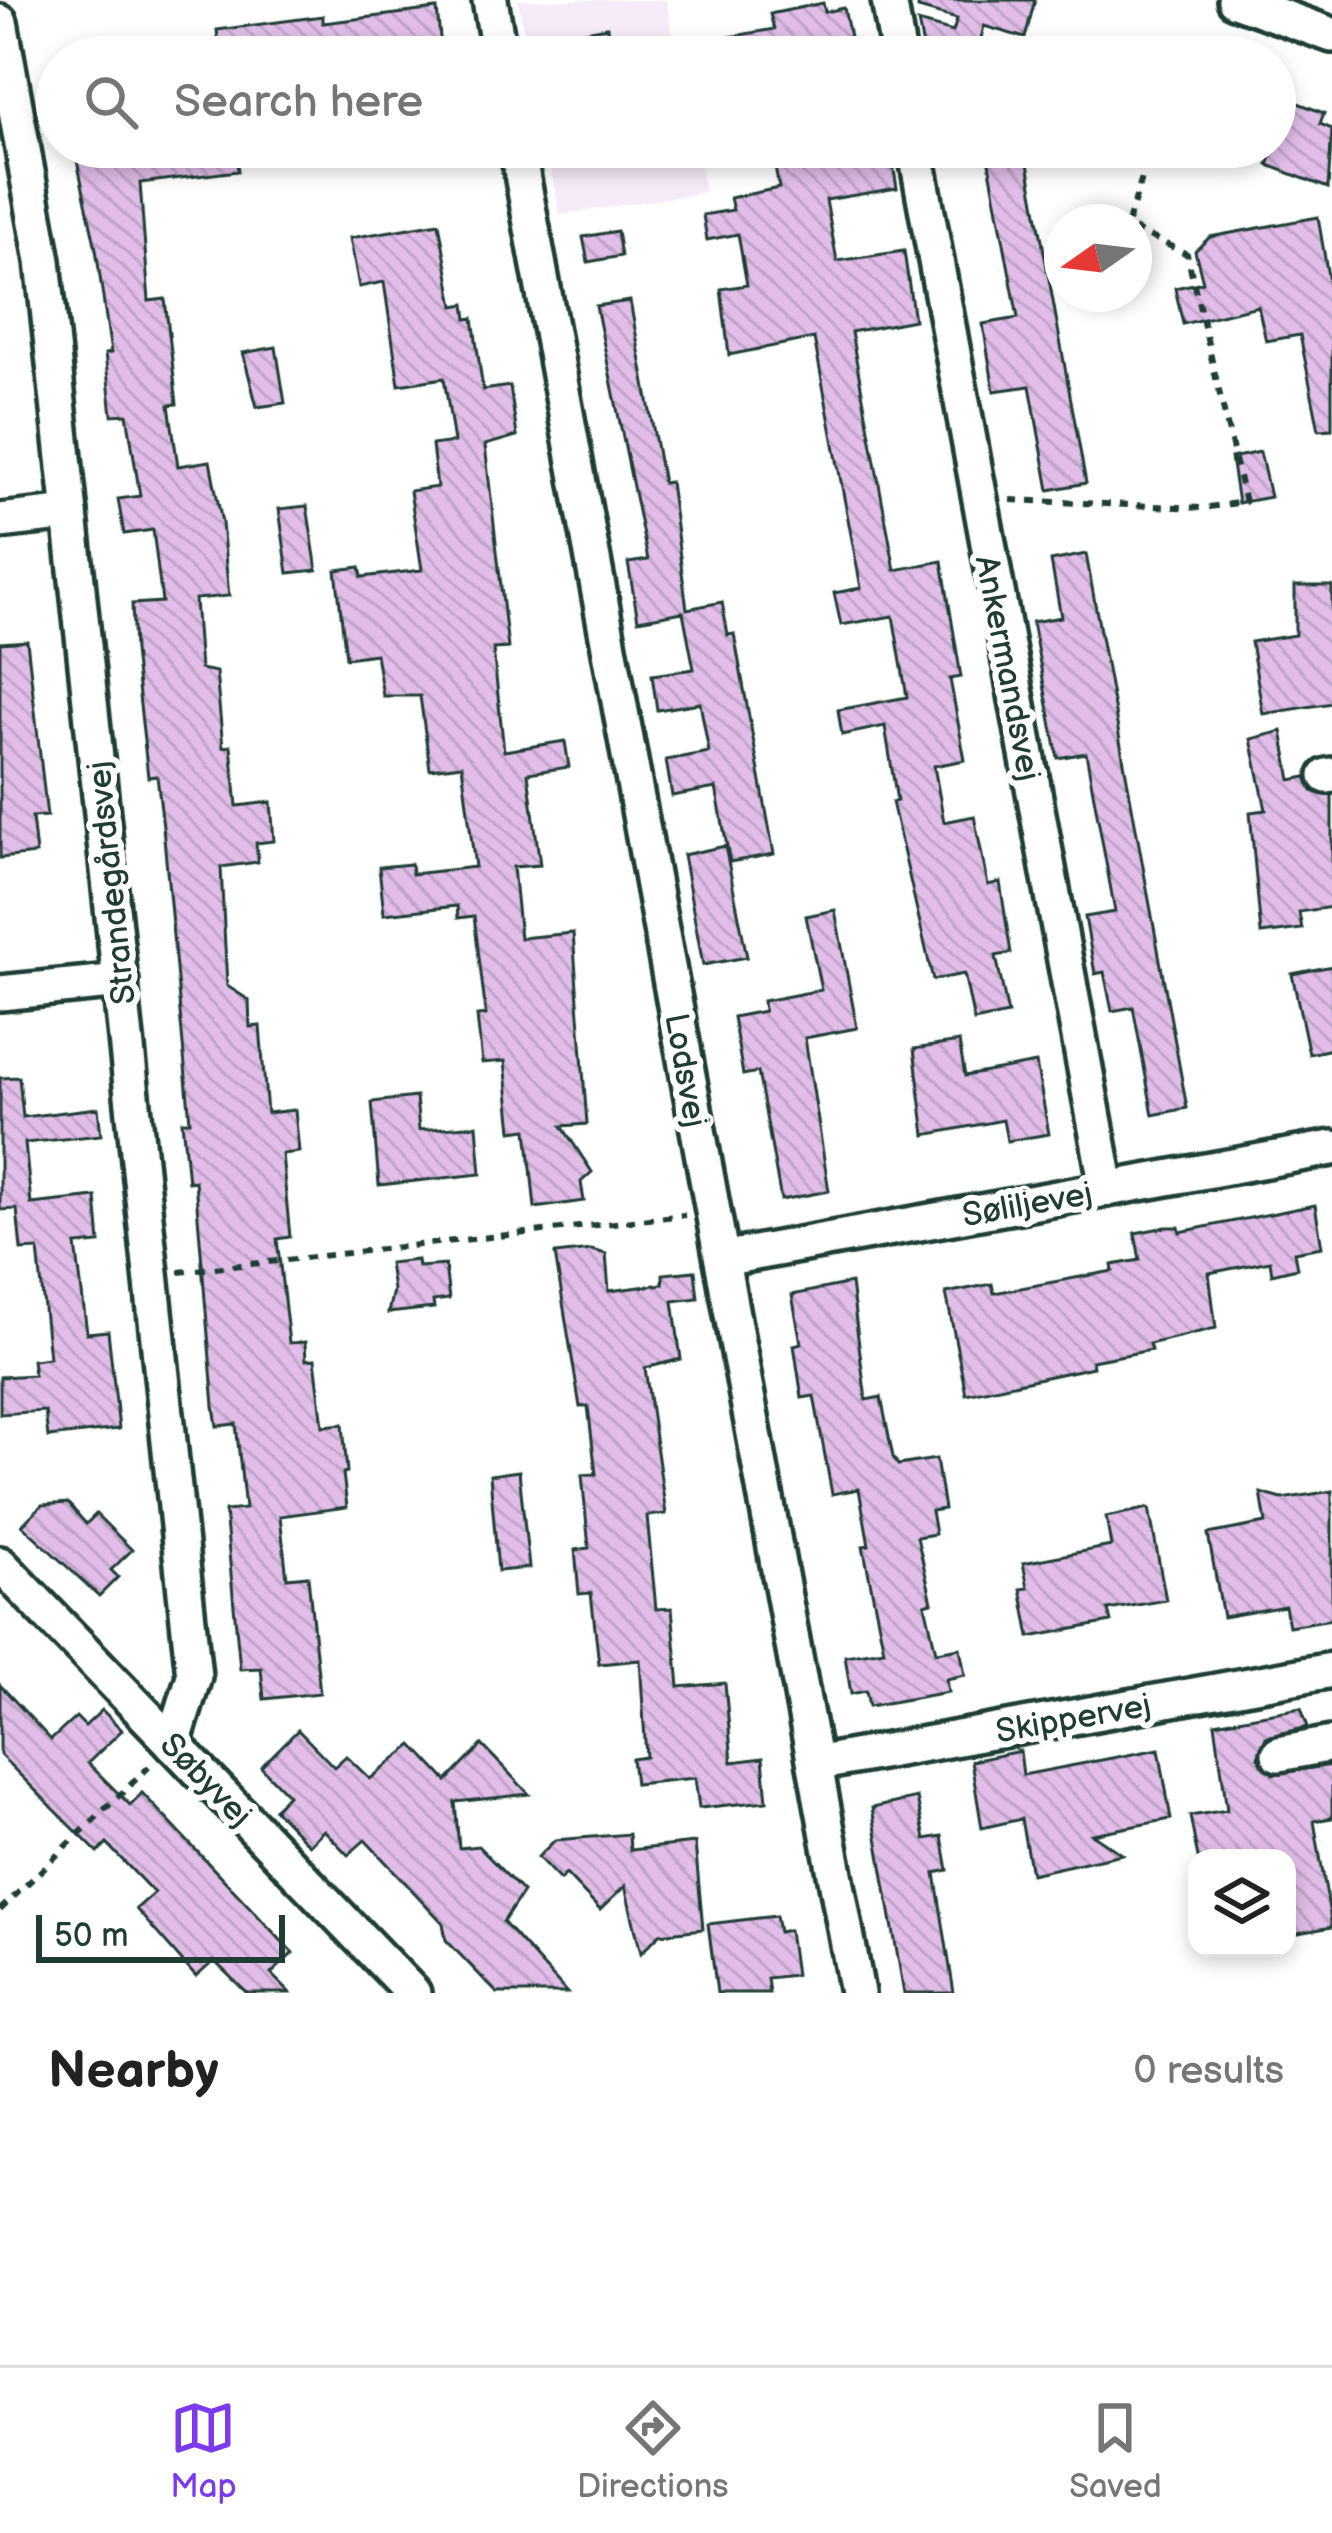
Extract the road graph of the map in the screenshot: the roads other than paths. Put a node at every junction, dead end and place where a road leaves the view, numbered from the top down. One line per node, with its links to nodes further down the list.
1 (490, 0): 6 (street)
2 (889, 0): 7 (street)
3 (1235, 0): 5 (street)
4 (0, 22): 10 (street, Strandegårdsvej)
5 (1332, 35)
6 (496, 36)
7 (895, 36)
8 (521, 168): 16 (street, Lodsvej)
9 (919, 168): 15 (street, Ankermandsvej)
10 (70, 513): 11 (street); 12 (street, Strandegårdsvej)
11 (0, 521)
12 (121, 981): 13 (street); 19 (street, Strandegårdsvej)
13 (0, 994)
14 (1332, 1148): 15 (street, Søliljevej)
15 (1107, 1188): 16 (street, Søliljevej)
16 (722, 1259): 22 (street, Lodsvej)
17 (0, 1564): 19 (street, Søbyvej)
18 (1332, 1670): 22 (street, Skippervej)
19 (173, 1744): 23 (street, Søbyvej)
20 (1332, 1744): 21 (street)
21 (1280, 1754)
22 (815, 1764): 24 (street, Lodsvej)
23 (413, 1993)
24 (857, 1993)

